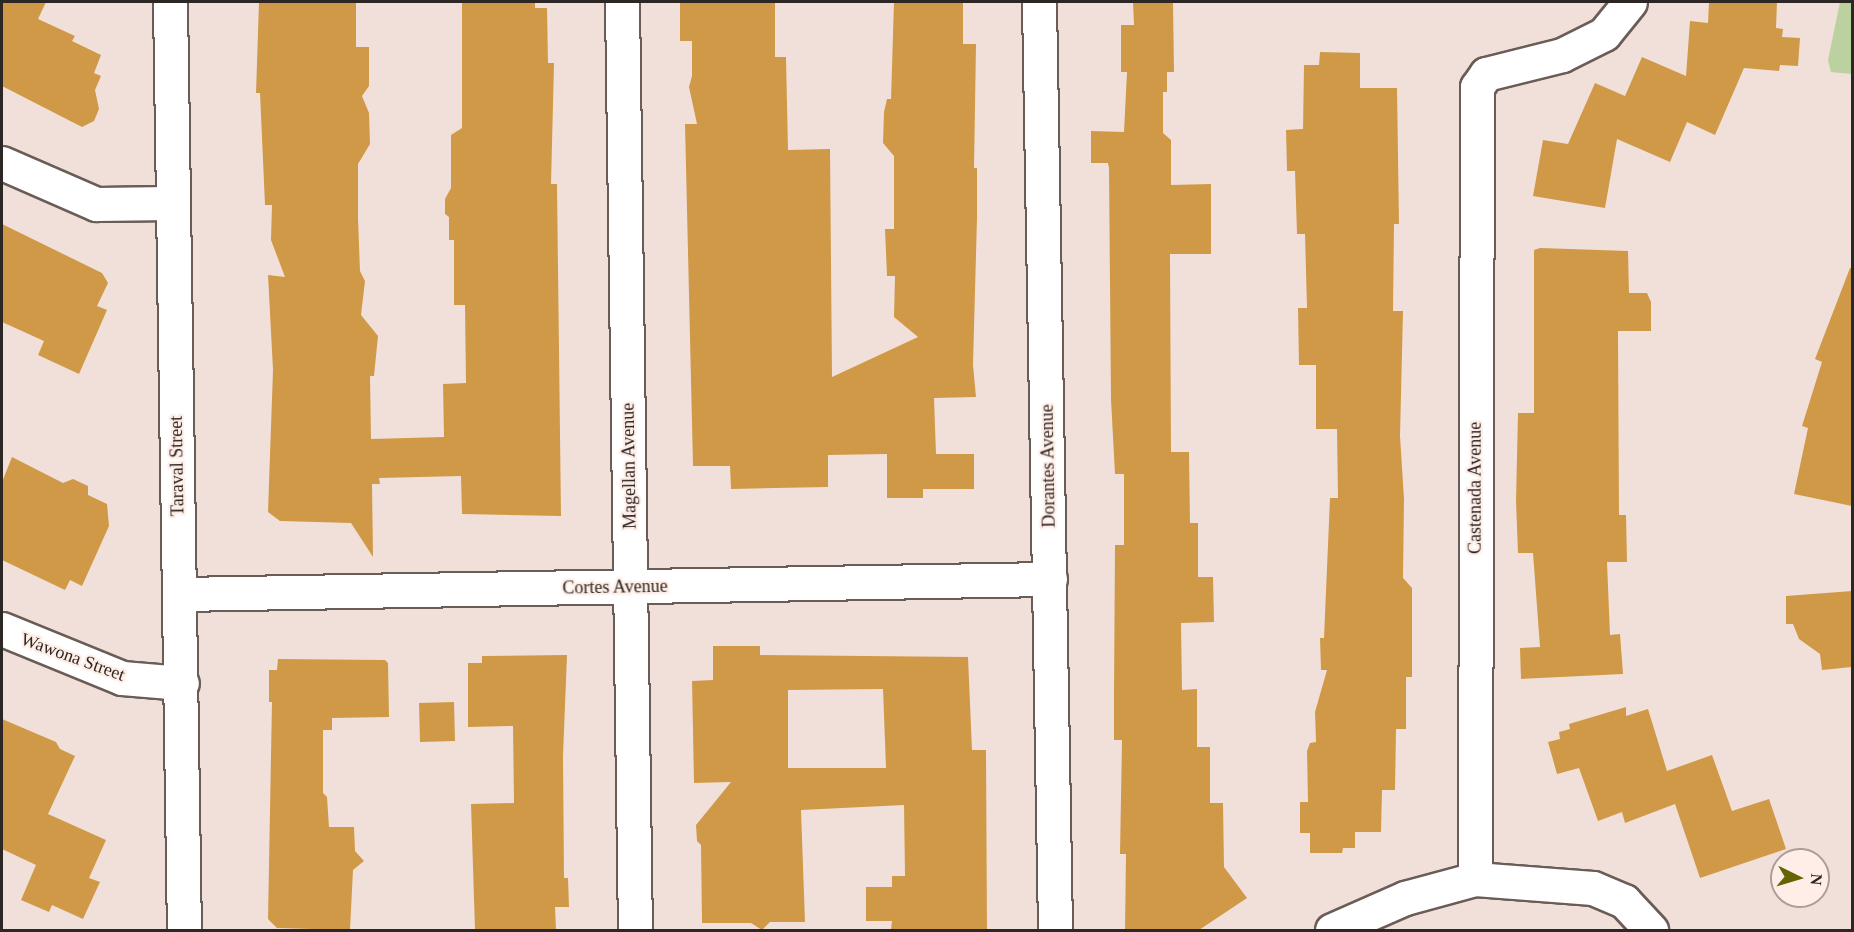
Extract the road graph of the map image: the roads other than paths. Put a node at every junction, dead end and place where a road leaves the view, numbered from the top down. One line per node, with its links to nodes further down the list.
1 (170, 2): 6 (street, Taraval Street)
2 (622, 2): 8 (street, Magellan Avenue)
3 (1039, 2): 7 (street, Dorantes Avenue)
4 (1630, 2): 12 (street, Castenada Avenue)
5 (2, 163): 6 (street)
6 (171, 203): 9 (street, Taraval Street)
7 (1050, 579): 8 (street, Cortes Avenue); 15 (street, Dorantes Avenue)
8 (631, 586): 9 (street, Cortes Avenue); 14 (street, Magellan Avenue)
9 (180, 594): 11 (street, Taraval Street)
10 (2, 630): 11 (street, Wawona Street)
11 (182, 683): 13 (street, Taraval Street)
12 (1475, 879): 16 (street); 17 (street)
13 (184, 930)
14 (635, 930)
15 (1055, 930)
16 (1332, 930)
17 (1650, 930)

